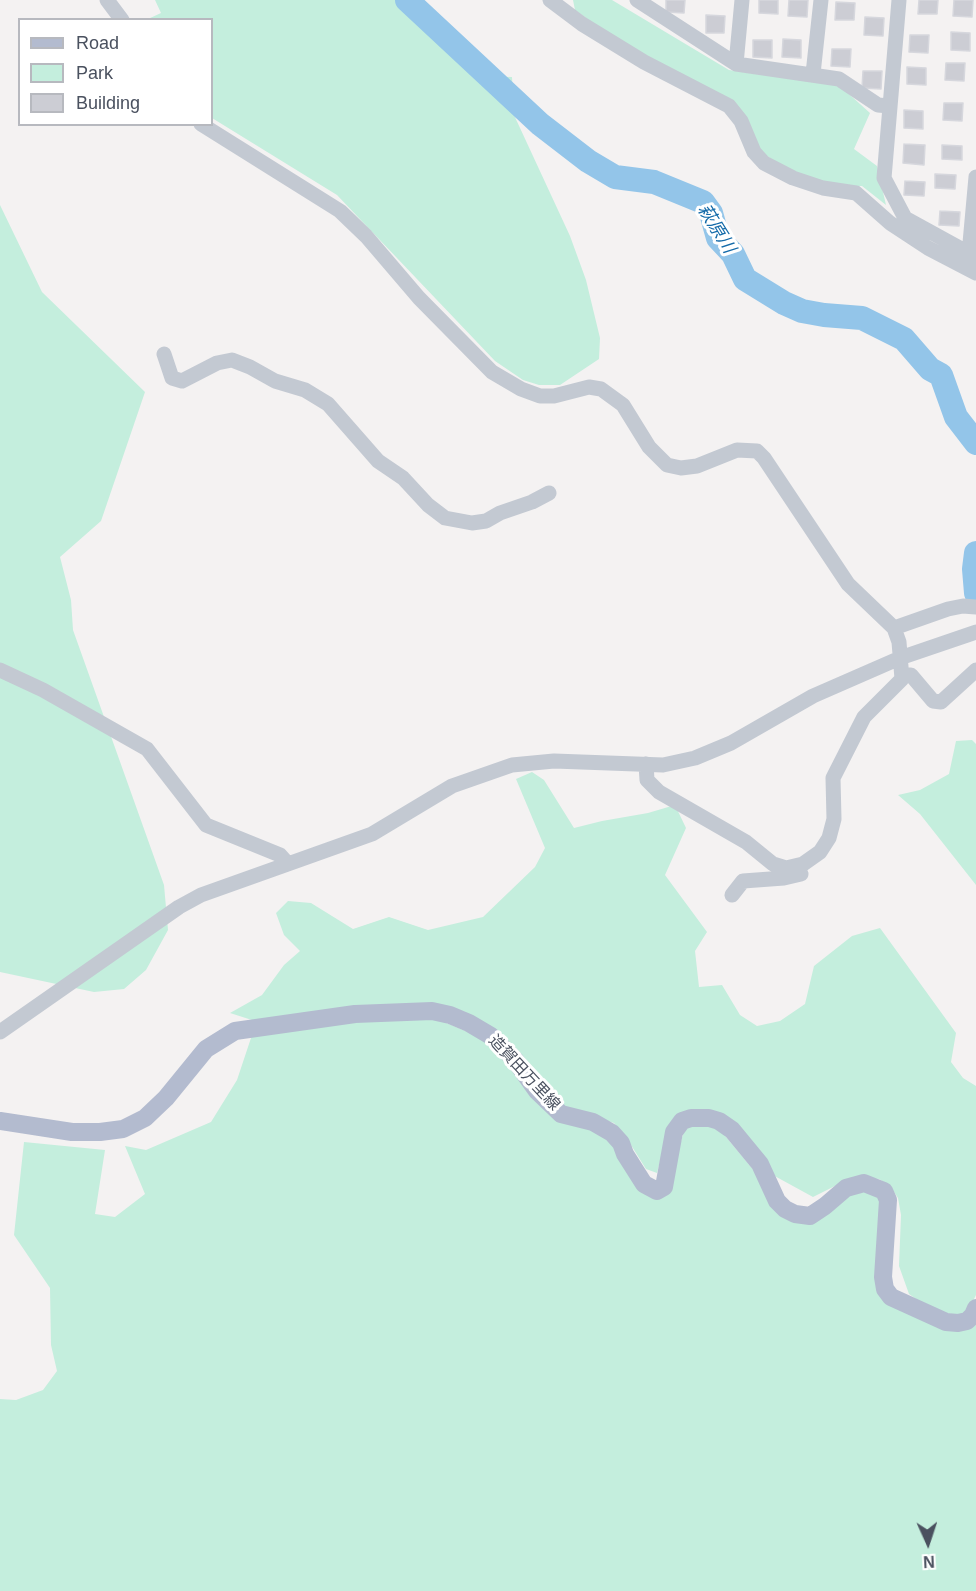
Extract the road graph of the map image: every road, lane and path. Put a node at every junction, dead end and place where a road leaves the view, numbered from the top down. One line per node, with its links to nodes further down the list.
1 (107, 0): 7 (street)
2 (550, 0): 14 (street)
3 (742, 0): 8 (street)
4 (821, 0): 9 (street)
5 (899, 0): 10 (street)
6 (644, 2): 8 (street)
7 (120, 18)
8 (736, 64): 9 (street)
9 (813, 74): 10 (street)
10 (889, 106): 13 (street)
11 (204, 126): 18 (street)
12 (976, 177): 13 (street)
13 (973, 255)
14 (976, 273)
15 (164, 354): 16 (street)
16 (549, 494)
17 (976, 607): 18 (street)
18 (894, 628): 20 (street)
19 (974, 633): 20 (street)
20 (900, 658): 23 (street); 24 (street)
21 (0, 670): 26 (street)
22 (976, 670): 23 (street)
23 (903, 675): 25 (street)
24 (646, 764): 25 (street); 26 (street)
25 (820, 852): 27 (street)
26 (288, 864): 28 (street)
27 (732, 895)
28 (0, 1032)
29 (0, 1122): 30 (main road, 造賀田万里線)
30 (976, 1308)

